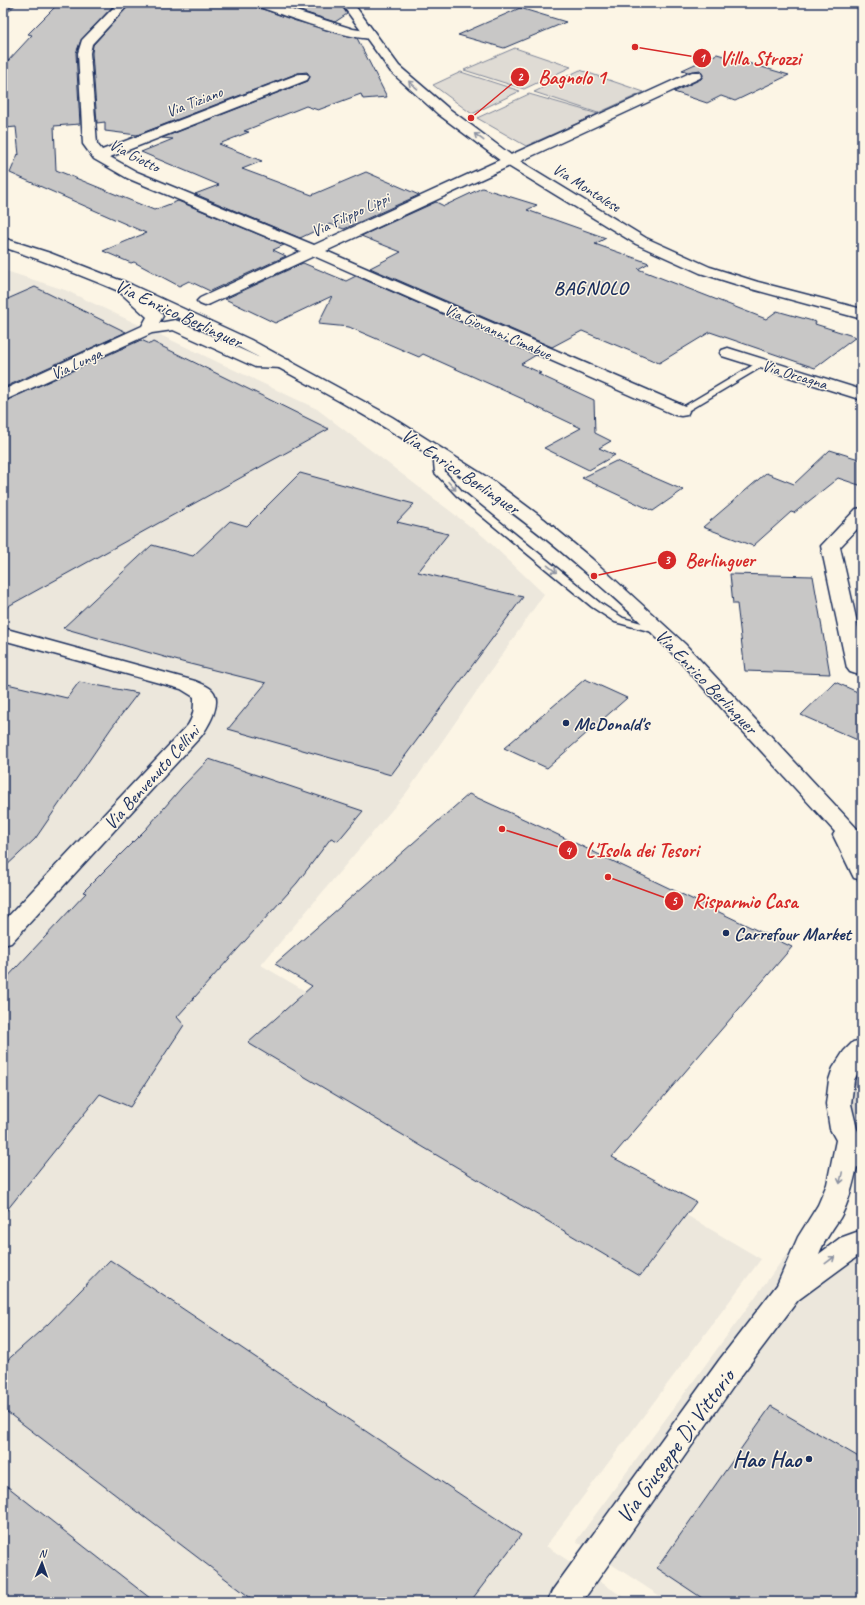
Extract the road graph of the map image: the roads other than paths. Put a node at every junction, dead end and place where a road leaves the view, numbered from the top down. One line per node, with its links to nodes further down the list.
1 (124, 3): 7 (street, Via Giotto)
2 (258, 3): 4 (street)
3 (347, 3): 4 (street, Via Montalese)
4 (368, 35): 8 (street, Via Montalese, one-way to 4)
5 (696, 75): 8 (street, Via Filippo Lippi)
6 (302, 77): 7 (street, Via Tiziano)
7 (99, 156): 10 (street, Via Giotto)
8 (510, 161): 10 (street, Via Filippo Lippi); 13 (street, Via Montalese)
9 (3, 242): 11 (street, Via Enrico Berlinguer)
10 (314, 251): 12 (street, Via Filippo Lippi); 20 (street, Via Giovanni Cimabue)
11 (120, 285): 14 (street); 16 (street, Via Enrico Berlinguer)
12 (205, 301)
13 (862, 314)
14 (148, 329): 16 (street, Via Lunga); 19 (street, Via Lunga)
15 (728, 353): 17 (street, Via Orcagna)
16 (283, 362): 24 (street, Via Enrico Berlinguer)
17 (760, 364): 18 (street, Via Orcagna); 20 (lane)
18 (862, 395)
19 (3, 396)
20 (681, 411)
21 (862, 513): 23 (street)
22 (3, 634): 27 (street, Via Benvenuto Cellini)
23 (862, 670)
24 (836, 820): 25 (street, Via Enrico Berlinguer); 26 (street)
25 (862, 848)
26 (862, 872)
27 (3, 937)
28 (862, 1049): 29 (street)
29 (855, 1149): 31 (street, one-way to 31)
30 (862, 1241): 31 (street, one-way to 30)
31 (788, 1292): 32 (street, Via Giuseppe Di Vittorio)
32 (563, 1602)

